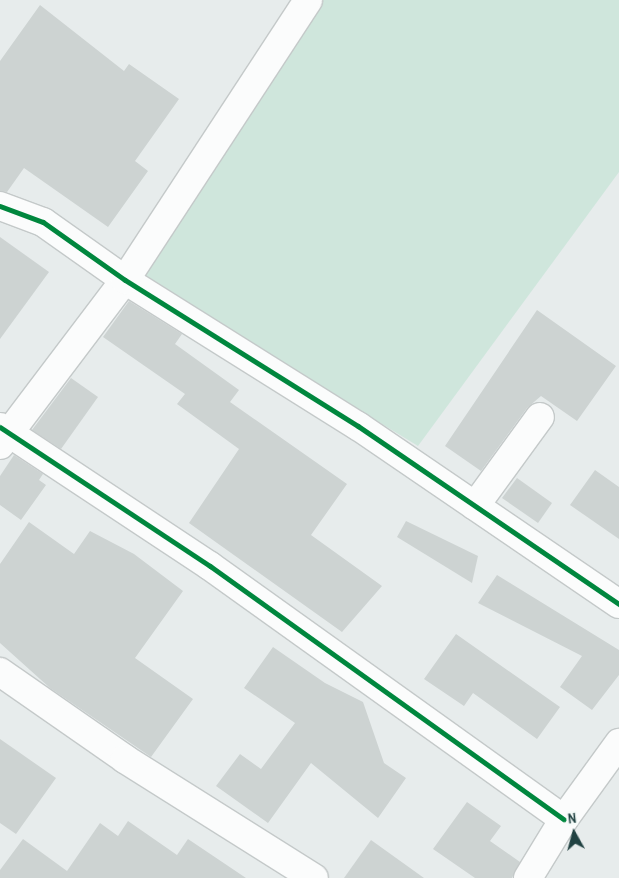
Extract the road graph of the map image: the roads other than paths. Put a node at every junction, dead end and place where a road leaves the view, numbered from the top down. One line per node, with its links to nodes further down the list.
1 (308, 0): 3 (street)
2 (0, 206): 3 (street)
3 (125, 280): 5 (street); 6 (street)
4 (540, 417): 6 (street)
5 (3, 435): 10 (street)
6 (475, 506): 7 (street)
7 (619, 604)
8 (0, 672): 11 (street)
9 (619, 743): 10 (street)
10 (564, 819): 12 (street)
11 (314, 878)
12 (528, 878)

